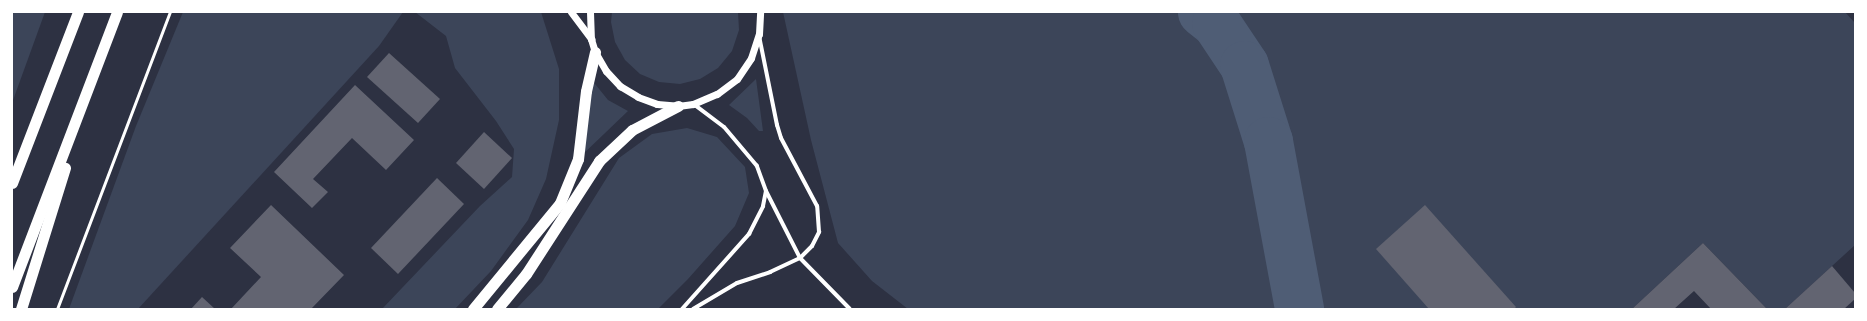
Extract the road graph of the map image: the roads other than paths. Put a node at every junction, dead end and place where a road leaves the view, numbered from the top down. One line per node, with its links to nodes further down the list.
1 (78, 12): 13 (highway)
2 (117, 12): 10 (highway)
3 (170, 12): 18 (lane)
4 (571, 12): 8 (street)
5 (590, 12): 8 (street)
6 (760, 12): 7 (street)
7 (759, 34): 11 (street); 15 (street)
8 (592, 40): 9 (street)
9 (596, 52): 12 (street); 19 (highway)
10 (96, 71): 16 (highway); 17 (highway)
11 (693, 104): 12 (street); 14 (street)
12 (678, 106): 20 (highway)
13 (12, 183)
14 (766, 191): 15 (street); 21 (street)
15 (800, 258): 22 (street); 23 (street)
16 (12, 287)
17 (21, 309)
18 (57, 309)
19 (473, 309)
20 (497, 309)
21 (682, 309)
22 (693, 309)
23 (850, 309)

